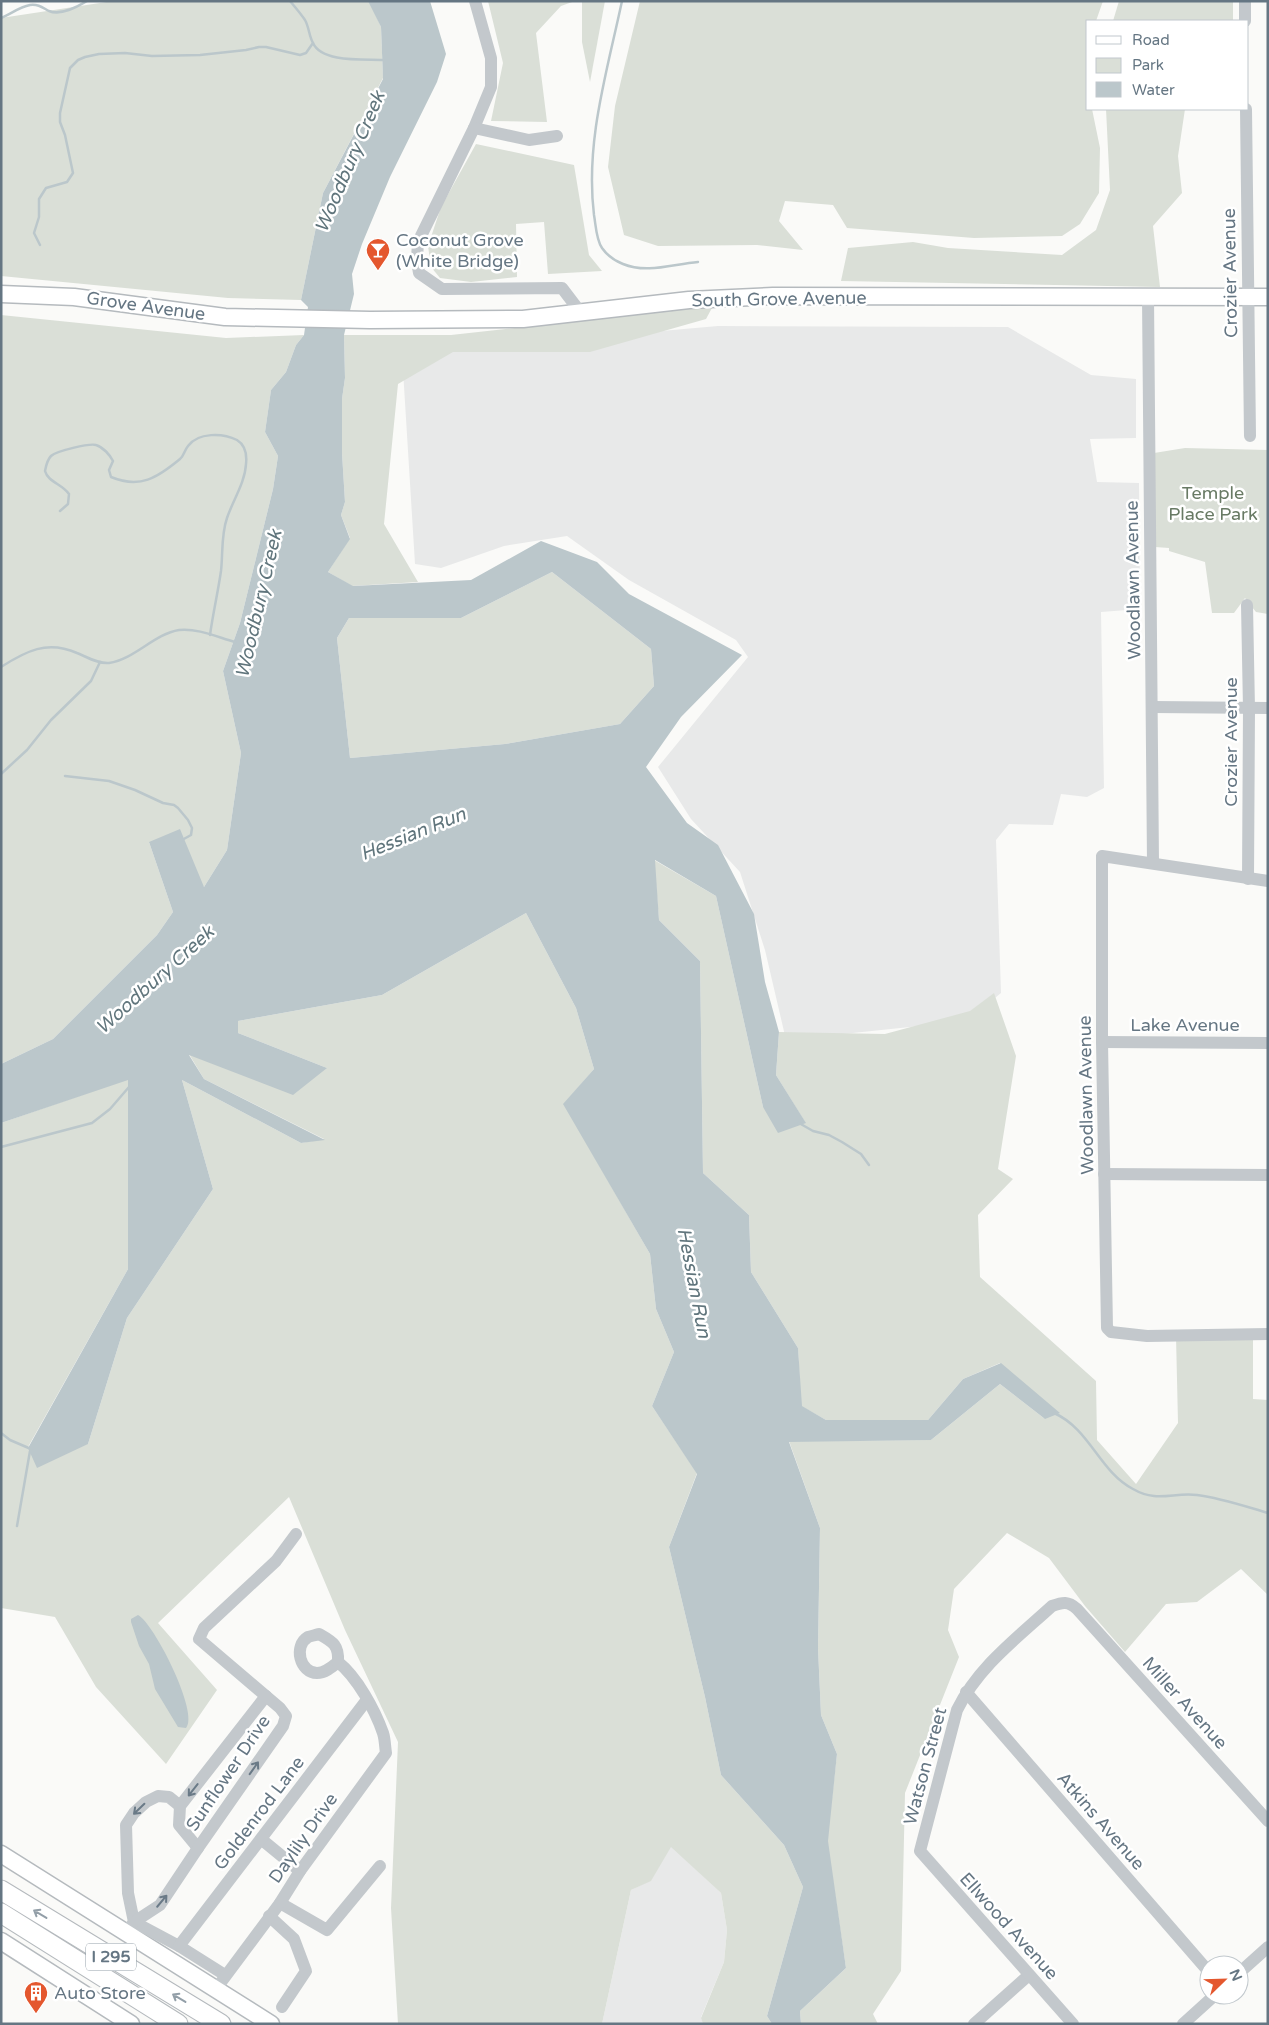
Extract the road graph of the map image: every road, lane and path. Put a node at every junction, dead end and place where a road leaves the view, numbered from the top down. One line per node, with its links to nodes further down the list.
1 (475, 1): 5 (street)
2 (1245, 1): 3 (street)
3 (1245, 20)
4 (1246, 110): 9 (street, Crozier Avenue)
5 (474, 128): 6 (street); 11 (street)
6 (557, 136)
7 (1, 294): 12 (main road, Grove Avenue)
8 (1148, 297): 9 (main road, South Grove Avenue); 11 (main road, South Grove Avenue); 15 (street, Woodlawn Avenue)
9 (1248, 297): 10 (main road, South Grove Avenue); 13 (street, Crozier Avenue)
10 (1268, 297)
11 (581, 313): 12 (main road, South Grove Avenue)
12 (290, 319)
13 (1250, 436)
14 (1247, 605): 17 (street, Crozier Avenue)
15 (1153, 707): 17 (street); 18 (street, Woodlawn Avenue)
16 (1268, 708): 17 (street)
17 (1249, 709): 19 (street, Crozier Avenue)
18 (1153, 863): 19 (street); 21 (street, Woodlawn Avenue)
19 (1248, 879): 20 (street)
20 (1268, 881)
21 (1102, 1042): 22 (street, Lake Avenue); 23 (street, Woodlawn Avenue)
22 (1268, 1043)
23 (1104, 1174): 24 (street); 25 (street, Woodlawn Avenue)
24 (1268, 1175)
25 (1268, 1334)
26 (296, 1534): 30 (street, Sunflower Drive)
27 (1077, 1609): 29 (street, Watson Street); 33 (street, Miller Avenue)
28 (338, 1662): 31 (street, Daylily Drive)
29 (966, 1692): 36 (street, Watson Street); 48 (street, Atkins Avenue)
30 (266, 1696): 32 (street, Sunflower Drive, one-way to 32); 35 (street, Sunflower Drive, one-way to 30)
31 (366, 1701): 34 (street, Goldenrod Lane); 39 (street, Daylily Drive)
32 (180, 1806): 35 (street, Sunflower Drive); 44 (street, one-way to 44)
33 (1268, 1820)
34 (261, 1839): 39 (street); 46 (street, Goldenrod Lane)
35 (198, 1848): 44 (street, Sunflower Drive, one-way to 35)
36 (920, 1851): 50 (street, Ellwood Avenue)
37 (1, 1854): 44 (main road)
38 (380, 1866): 41 (street)
39 (300, 1870): 41 (street, Daylily Drive)
40 (1, 1890): 56 (highway, I 295, one-way to 40)
41 (280, 1902): 43 (street, Daylily Drive)
42 (1, 1913): 55 (highway, I 295)
43 (269, 1916): 51 (street, Daylily Drive); 53 (street)
44 (130, 1928): 46 (street); 51 (main road)
45 (1, 1941): 54 (main road)
46 (179, 1946): 51 (street)
47 (1268, 1947): 49 (street)
48 (1199, 1960)
49 (1249, 1964)
50 (1030, 1974): 58 (street); 59 (street, Ellwood Avenue)
51 (220, 1982): 57 (main road)
52 (1203, 2005): 60 (street)
53 (282, 2007)
54 (131, 2024)
55 (178, 2024)
56 (221, 2024)
57 (271, 2024)
58 (974, 2024)
59 (1073, 2024)
60 (1183, 2024)

